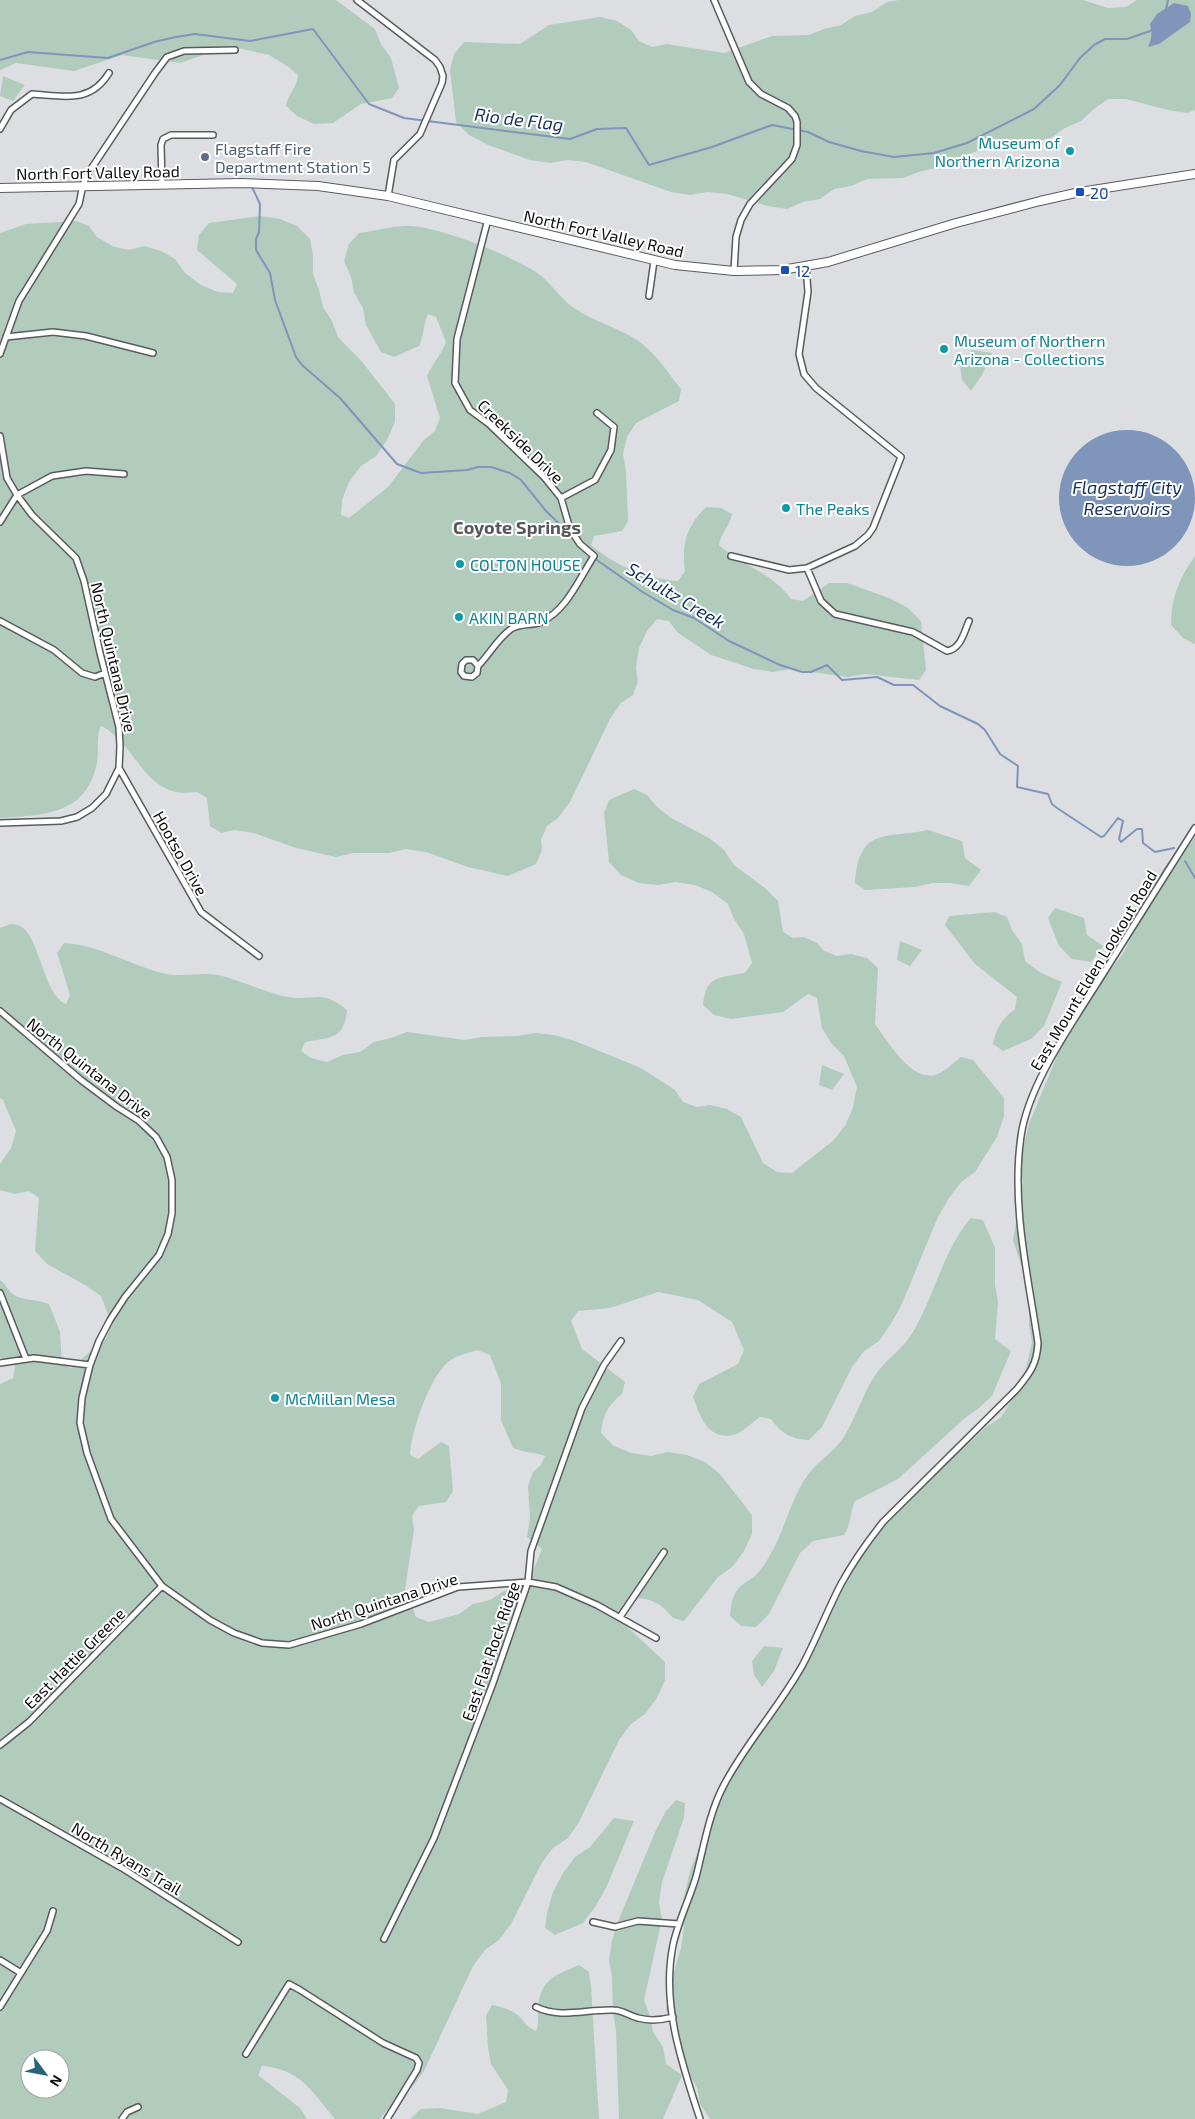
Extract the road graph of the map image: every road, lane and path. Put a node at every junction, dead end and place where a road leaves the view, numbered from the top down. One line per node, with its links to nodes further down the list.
1 (357, 0): 11 (street)
2 (714, 0): 15 (street)
3 (235, 50): 9 (street)
4 (109, 74): 5 (street)
5 (0, 129)
6 (213, 135): 8 (street)
7 (1195, 174): 14 (main road, North Fort Valley Road)
8 (162, 184): 9 (main road, North Fort Valley Road); 11 (main road, North Fort Valley Road)
9 (83, 186): 10 (main road, North Fort Valley Road); 17 (street)
10 (0, 188)
11 (388, 196): 12 (main road, North Fort Valley Road)
12 (488, 220): 13 (main road, North Fort Valley Road); 24 (street, Creekside Drive)
13 (654, 261): 15 (main road, North Fort Valley Road); 16 (street)
14 (806, 267): 15 (main road, North Fort Valley Road); 27 (street)
15 (734, 271)
16 (649, 296)
17 (6, 337): 18 (street); 19 (street)
18 (153, 353)
19 (0, 354)
20 (598, 413): 24 (street)
21 (0, 436): 23 (street, North Quintana Drive)
22 (124, 474): 23 (street)
23 (17, 495): 25 (street); 31 (street, North Quintana Drive)
24 (561, 498): 30 (street, Creekside Drive)
25 (0, 522)
26 (731, 556): 27 (street)
27 (806, 568): 29 (street)
28 (0, 621): 31 (street)
29 (969, 621)
30 (478, 666)
31 (105, 673): 32 (street, North Quintana Drive)
32 (119, 768): 33 (street, North Quintana Drive); 35 (street, Hootso Drive)
33 (0, 823)
34 (1195, 828): 51 (street, East Mount Elden Lookout Road)
35 (259, 956)
36 (0, 1011): 41 (street, North Quintana Drive)
37 (0, 1293): 39 (street)
38 (621, 1341): 43 (street, East Flat Rock Ridge)
39 (26, 1359): 40 (street); 41 (street)
40 (0, 1363)
41 (90, 1365): 44 (street, North Quintana Drive)
42 (664, 1552): 45 (street)
43 (528, 1582): 44 (street, North Quintana Drive); 45 (street, North Quintana Drive); 52 (street, East Flat Rock Ridge)
44 (162, 1586): 47 (street, East Hattie Greene)
45 (620, 1617): 46 (street, North Quintana Drive)
46 (656, 1638)
47 (0, 1745)
48 (0, 1799): 53 (street, North Ryans Trail)
49 (53, 1911): 55 (street)
50 (593, 1922): 51 (street)
51 (679, 1924): 58 (street, East Mount Elden Lookout Road)
52 (384, 1939)
53 (238, 1942)
54 (0, 1960): 55 (street)
55 (21, 1973): 56 (street)
56 (0, 2007)
57 (536, 2007): 58 (street)
58 (673, 2017): 63 (street, East Mount Elden Lookout Road)
59 (246, 2054): 62 (street)
60 (138, 2107): 61 (street)
61 (122, 2119)
62 (388, 2119)
63 (700, 2119)

